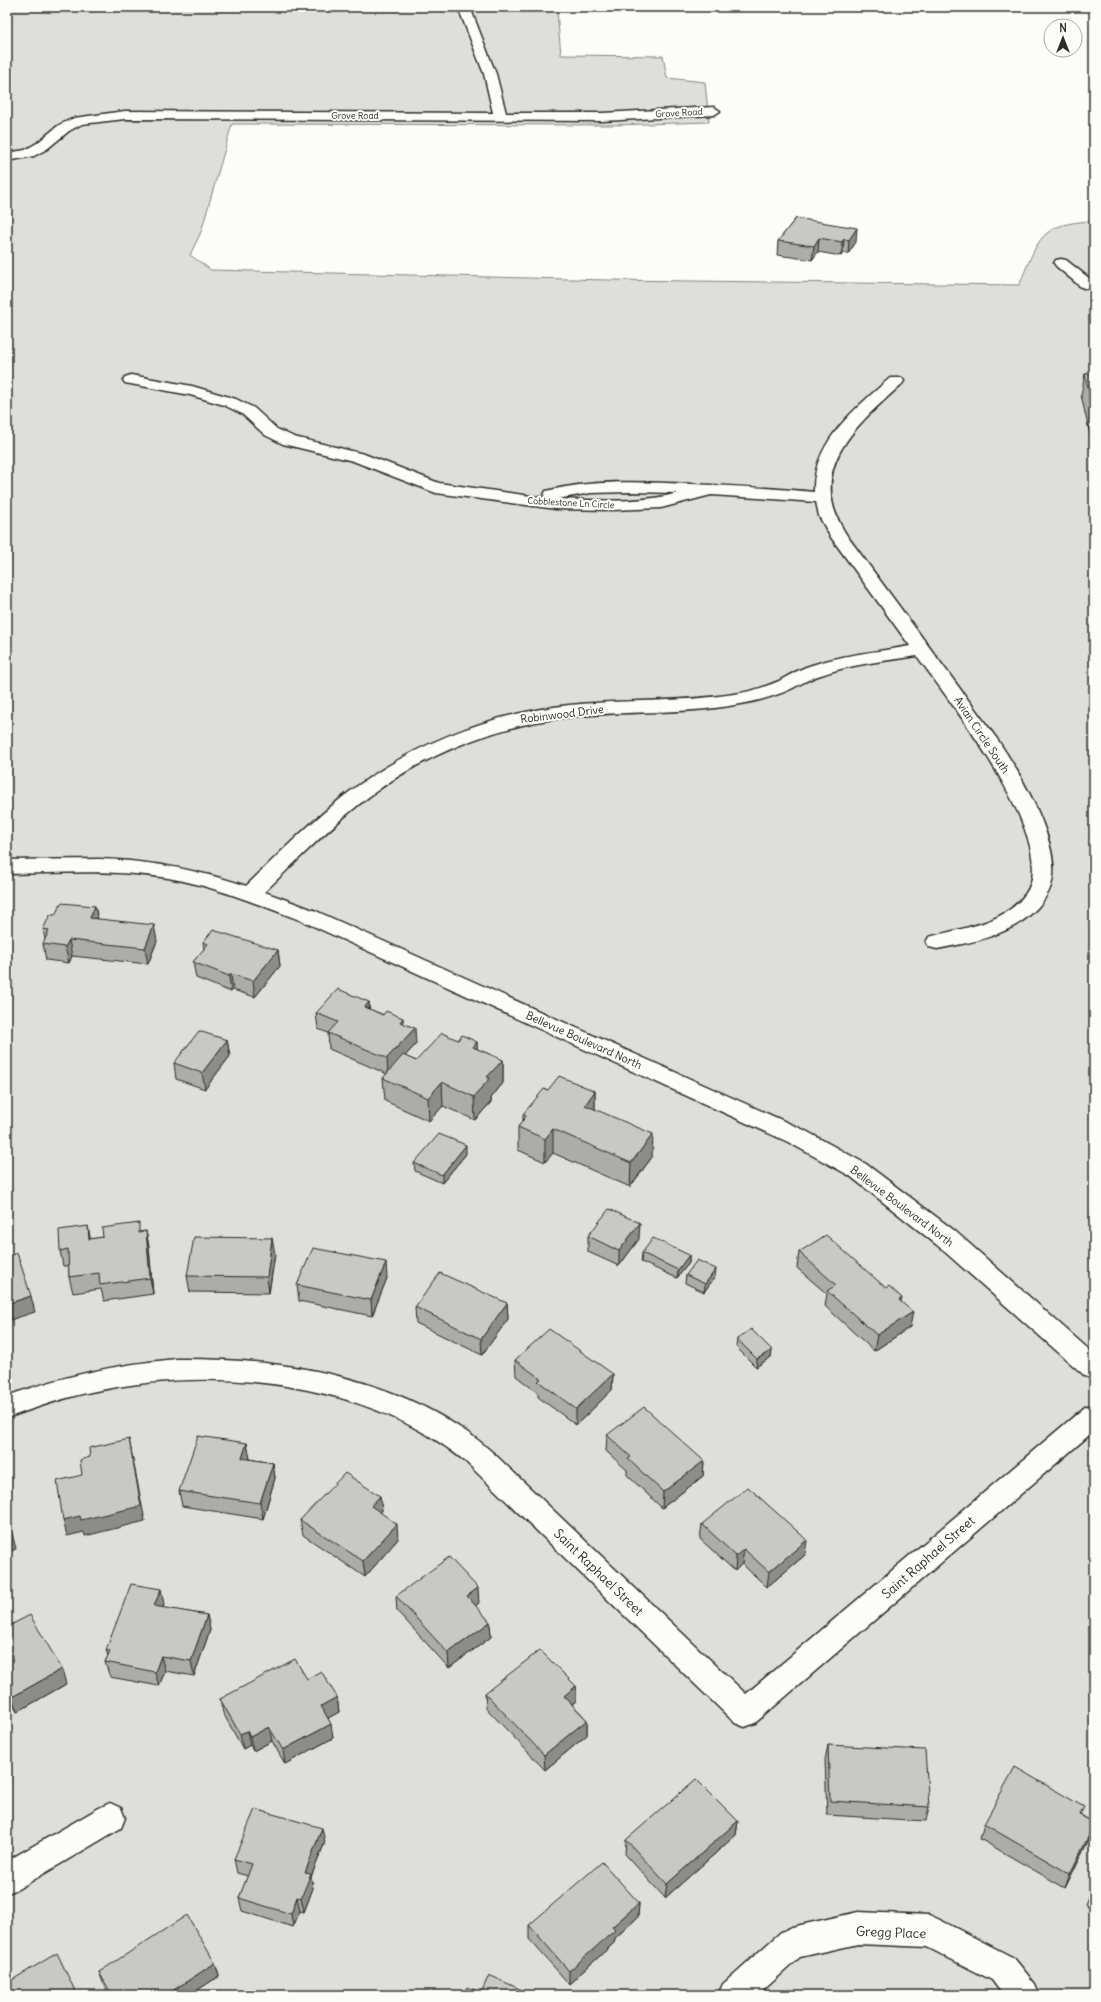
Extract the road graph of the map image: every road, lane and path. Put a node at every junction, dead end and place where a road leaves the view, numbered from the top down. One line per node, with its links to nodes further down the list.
1 (464, 7): 3 (street)
2 (714, 111): 3 (street, Grove Road)
3 (500, 116): 4 (street, Grove Road)
4 (7, 157)
5 (1061, 263): 6 (street)
6 (1094, 287)
7 (132, 380): 9 (street, Cobblestone Ln Circle)
8 (896, 381): 9 (street, Avian Circle South)
9 (822, 498): 10 (street, Avian Circle South)
10 (922, 650): 12 (street, Robinwood Drive); 13 (street, Avian Circle South)
11 (7, 867): 12 (street, Bellevue Boulevard North)
12 (251, 893): 14 (street, Bellevue Boulevard North)
13 (937, 942)
14 (1094, 1369)
15 (7, 1407): 16 (street, Saint Raphael Street)
16 (1094, 1415)
17 (110, 1818): 18 (street)
18 (7, 1878)
19 (734, 1995): 20 (street, Gregg Place)
20 (1024, 1995)

